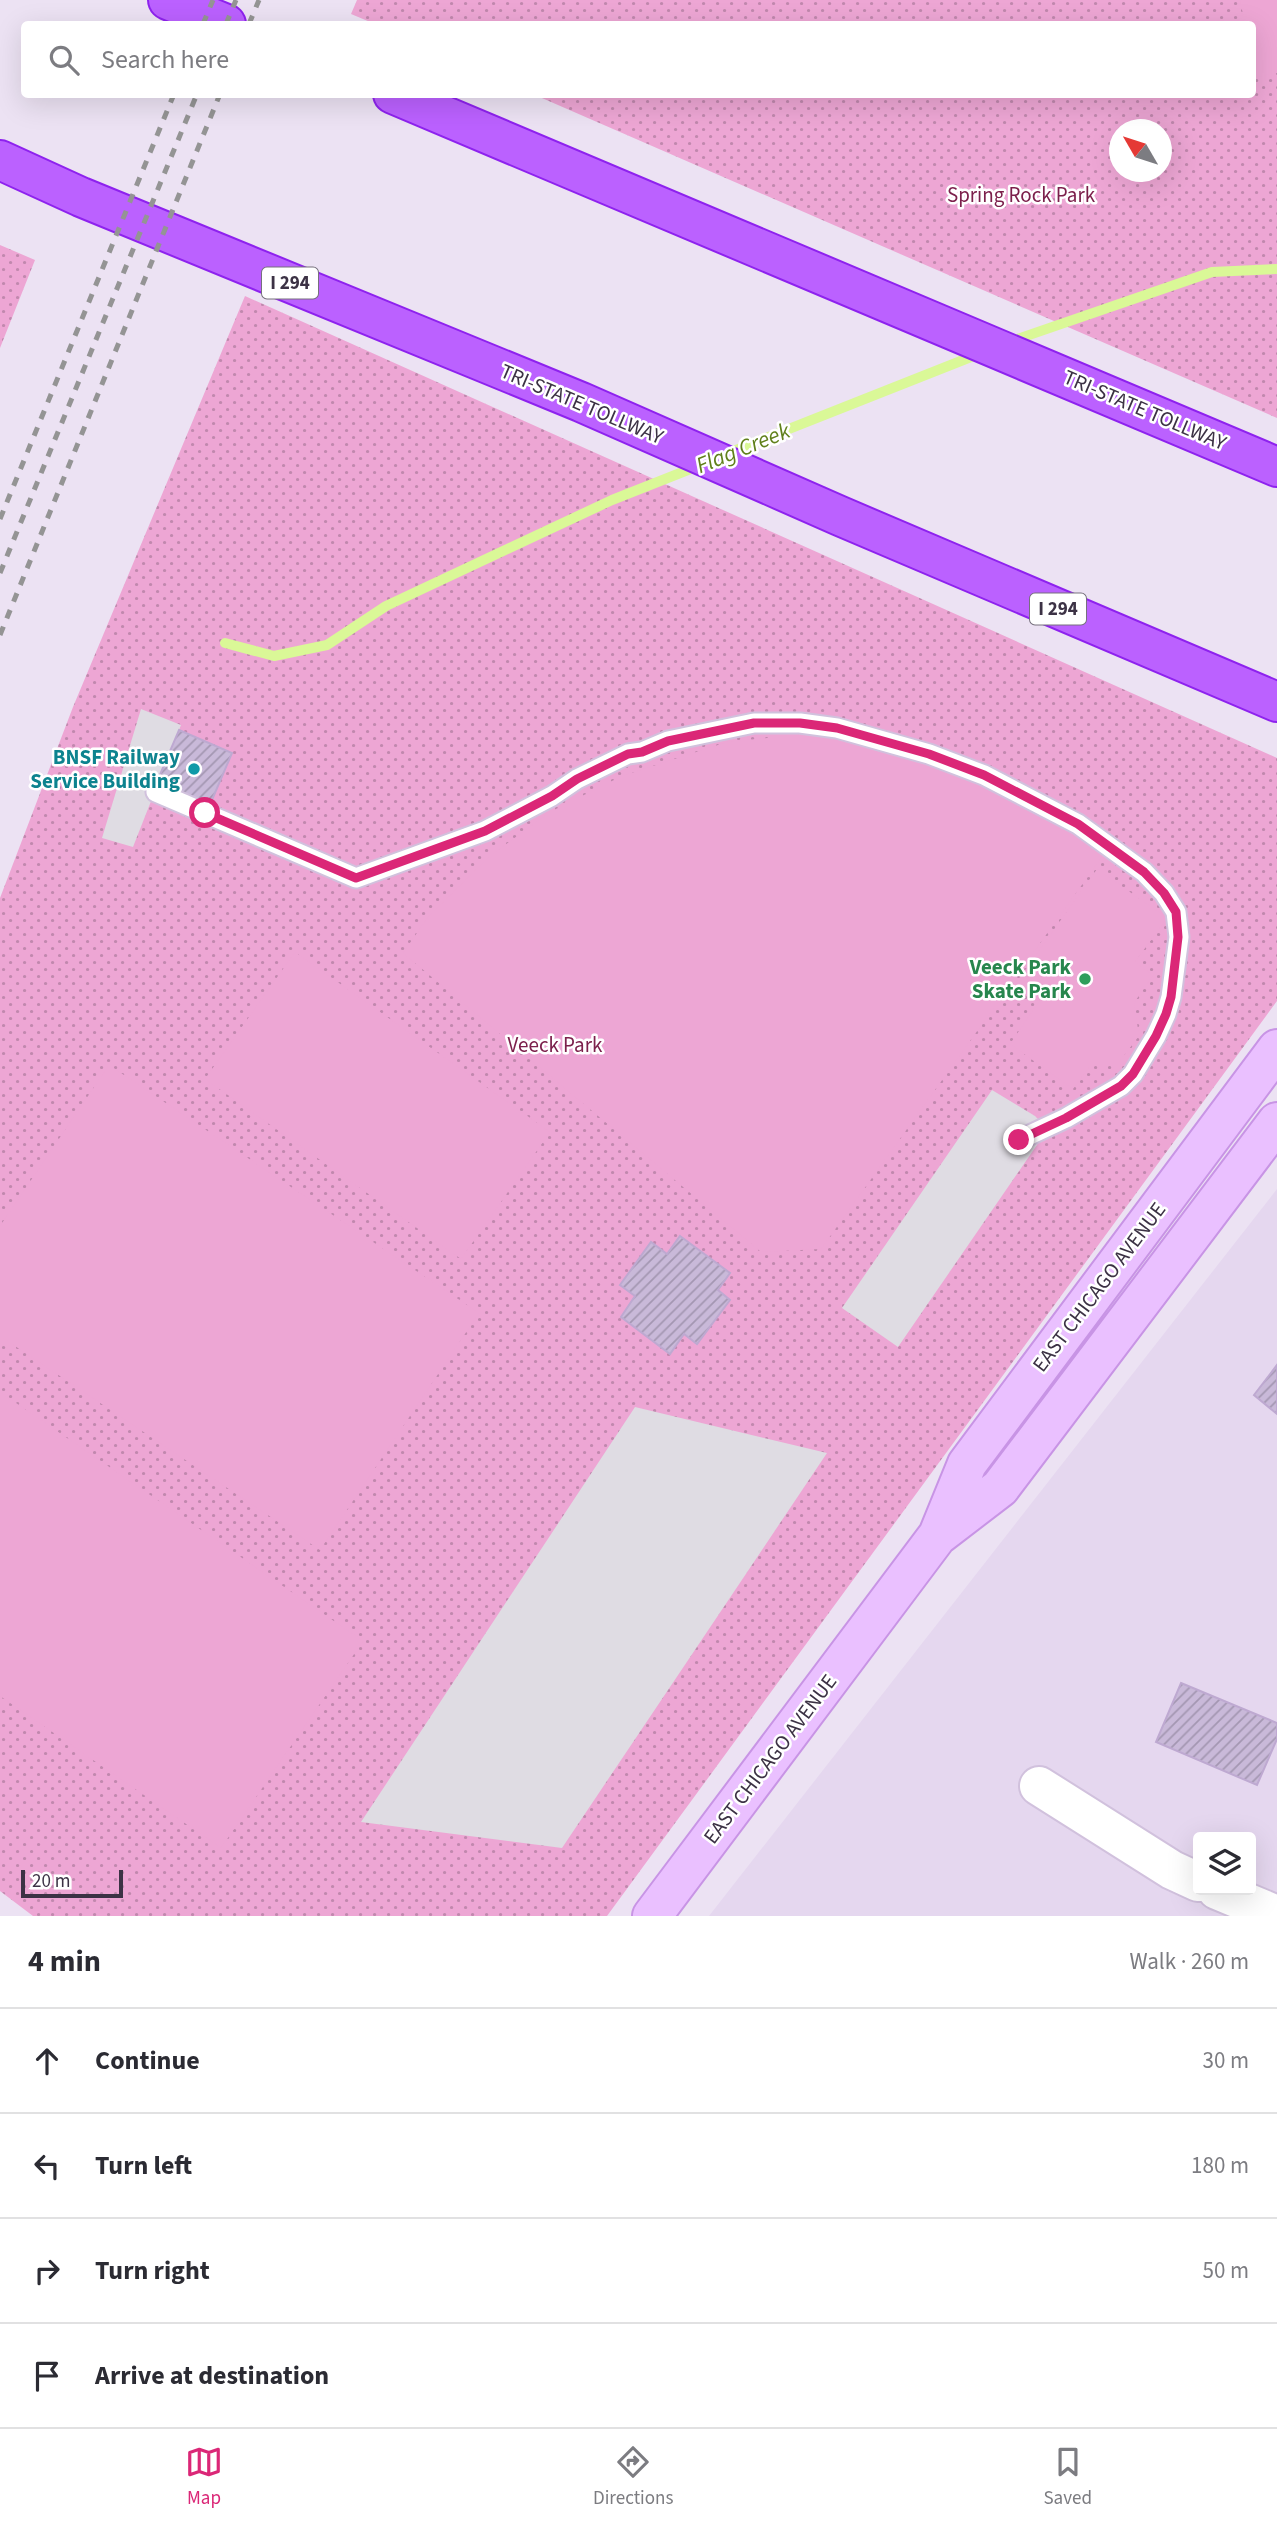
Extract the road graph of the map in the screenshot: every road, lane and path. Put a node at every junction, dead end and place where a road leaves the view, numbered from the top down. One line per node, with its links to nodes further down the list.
1 (168, 0): 2 (highway)
2 (219, 21)
3 (402, 98): 5 (highway, TRI-STATE TOLLWAY)
4 (0, 160): 6 (highway, TRI-STATE TOLLWAY / I 294)
5 (1277, 467)
6 (1277, 702)
7 (156, 792): 10 (lane)
8 (1277, 1049): 11 (main road, EAST CHICAGO AVENUE)
9 (1277, 1122): 11 (main road, EAST CHICAGO AVENUE)
10 (1019, 1140)
11 (938, 1535): 16 (main road, EAST CHICAGO AVENUE)
12 (1039, 1786): 13 (street)
13 (1193, 1880)
14 (1229, 1895): 15 (street)
15 (1277, 1915)
16 (652, 1916)

